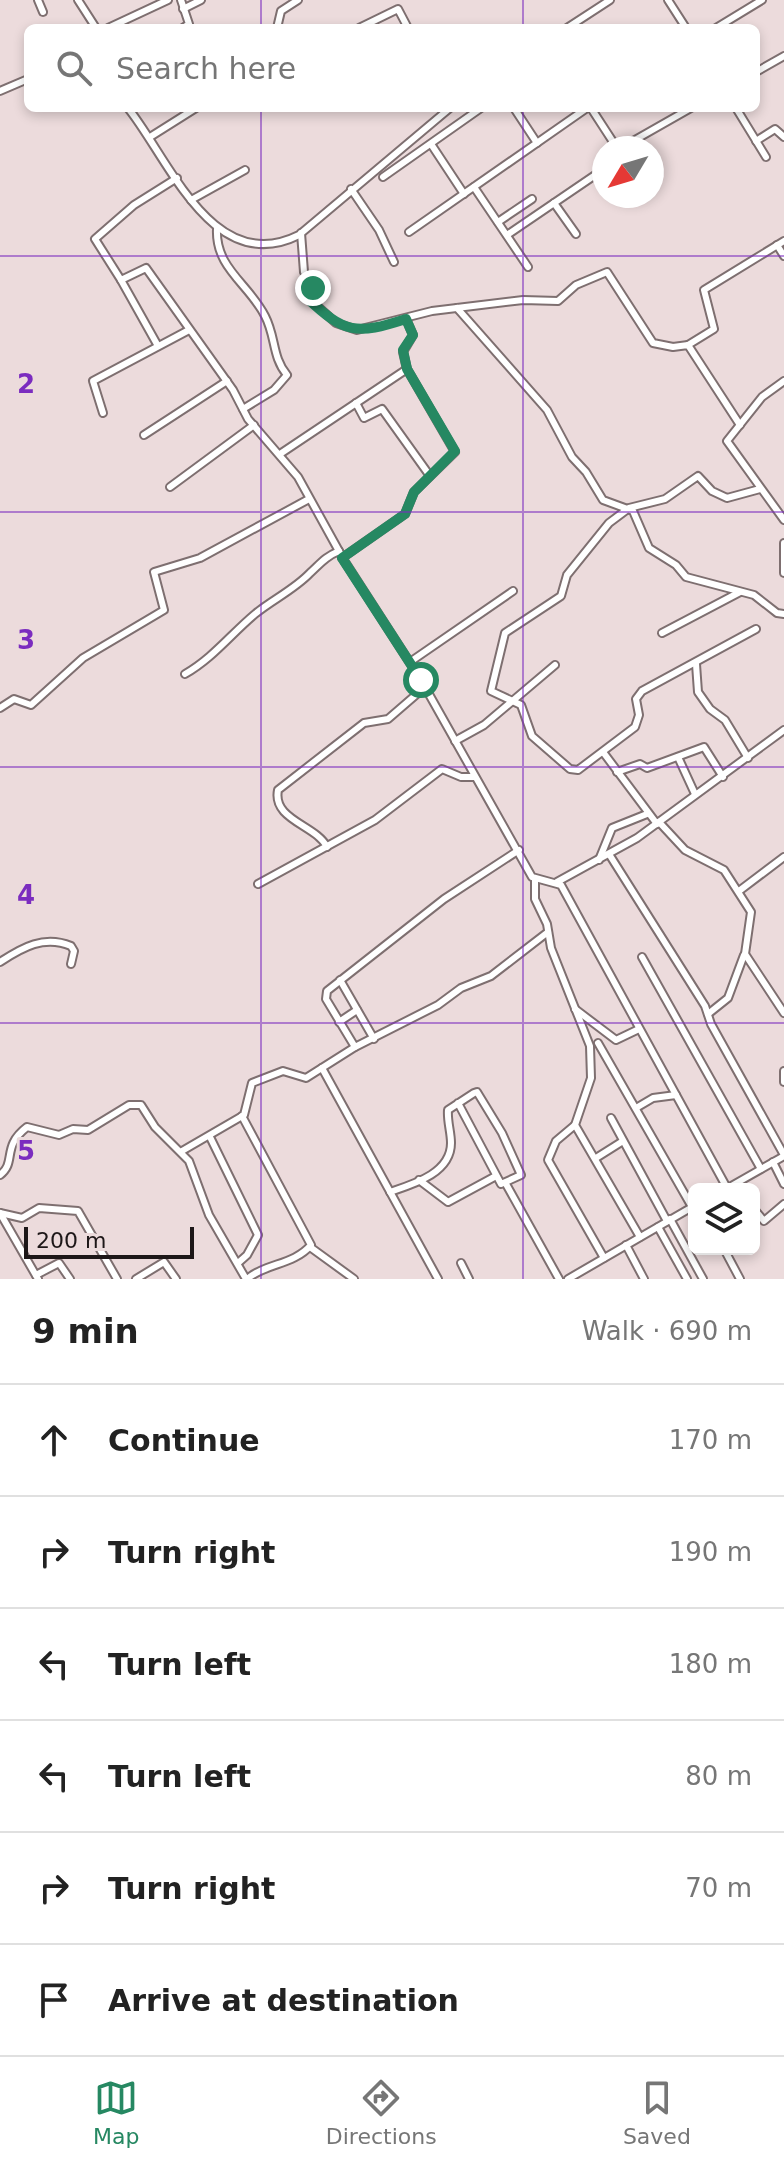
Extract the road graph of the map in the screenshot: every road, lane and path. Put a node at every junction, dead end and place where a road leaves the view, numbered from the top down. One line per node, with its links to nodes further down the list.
1 (38, 0): 13 (street)
2 (78, 0): 14 (street)
3 (168, 0): 15 (street)
4 (181, 0): 11 (street)
5 (201, 0): 11 (street)
6 (298, 0): 17 (street)
7 (393, 0): 12 (street)
8 (610, 0): 20 (street)
9 (668, 0): 21 (street)
10 (762, 0): 22 (street)
11 (183, 9): 16 (street)
12 (398, 9): 18 (street); 19 (street)
13 (43, 12)
14 (93, 24)
15 (117, 24)
16 (189, 24)
17 (278, 24)
18 (367, 24)
19 (406, 24)
20 (573, 24)
21 (683, 24)
22 (723, 24)
23 (784, 56): 24 (street)
24 (760, 70)
25 (24, 81): 26 (street)
26 (0, 91)
27 (131, 112): 38 (street)
28 (190, 112): 38 (street)
29 (445, 112): 49 (street)
30 (475, 112): 42 (street)
31 (517, 112): 41 (street)
32 (583, 112): 41 (street)
33 (592, 112): 36 (street)
34 (684, 112): 37 (street)
35 (738, 112): 40 (street)
36 (609, 136)
37 (642, 136)
38 (150, 137): 47 (street)
39 (784, 137): 40 (street)
40 (756, 141): 43 (street)
41 (537, 143): 48 (street)
42 (431, 144): 45 (street); 50 (street)
43 (766, 157)
44 (245, 170): 52 (street)
45 (383, 177)
46 (592, 177): 53 (street)
47 (177, 178): 52 (street); 64 (street)
48 (474, 187): 50 (street); 54 (street)
49 (351, 189): 57 (street); 62 (street)
50 (464, 194): 56 (street)
51 (532, 199): 54 (street)
52 (191, 200): 55 (street)
53 (554, 203): 58 (street); 59 (street)
54 (498, 222): 59 (street)
55 (217, 229): 57 (street); 74 (street)
56 (409, 232)
57 (301, 233): 66 (street)
58 (576, 234)
59 (507, 235): 63 (street)
60 (780, 243): 61 (street); 68 (street)
61 (784, 256)
62 (394, 262)
63 (528, 267)
64 (121, 280): 67 (street); 69 (street)
65 (457, 308): 66 (street); 68 (street); 84 (street)
66 (406, 319): 70 (street)
67 (189, 330): 69 (street); 71 (street)
68 (688, 345): 77 (street)
69 (158, 346): 75 (street)
70 (407, 369): 73 (street); 80 (street)
71 (227, 381): 74 (street); 78 (street)
72 (784, 381): 77 (street)
73 (356, 403): 79 (street); 80 (street)
74 (243, 409): 76 (street)
75 (103, 413)
76 (254, 425): 79 (street); 81 (street)
77 (740, 425): 82 (street)
78 (144, 435)
79 (280, 454): 83 (street)
80 (430, 476): 87 (street)
81 (170, 487)
82 (760, 489): 84 (street); 85 (street)
83 (309, 499): 87 (street); 100 (street)
84 (629, 508): 90 (street); 99 (street)
85 (784, 520)
86 (784, 543): 88 (street)
87 (340, 554): 94 (street); 97 (street)
88 (784, 573)
89 (513, 591): 94 (street)
90 (741, 592): 91 (street); 93 (street)
91 (784, 614)
92 (756, 629): 95 (street)
93 (662, 633)
94 (410, 662): 98 (street)
95 (696, 664): 103 (street); 105 (street)
96 (555, 665): 99 (street)
97 (185, 674)
98 (425, 687): 102 (street); 112 (street)
99 (509, 701): 102 (street); 103 (street)
100 (0, 708)
101 (784, 730): 105 (street)
102 (455, 741): 107 (street)
103 (603, 752): 106 (street)
104 (678, 757): 106 (street); 108 (street); 109 (street)
105 (748, 758): 108 (street)
106 (617, 772): 110 (street)
107 (475, 777): 112 (street); 113 (street)
108 (723, 777): 109 (street)
109 (695, 794): 111 (street)
110 (647, 814): 111 (street); 116 (street)
111 (658, 823): 114 (street); 120 (street)
112 (327, 847): 119 (street)
113 (519, 850): 117 (street); 126 (street)
114 (609, 854): 116 (street); 130 (street)
115 (784, 857): 120 (street)
116 (599, 860): 118 (street)
117 (535, 879): 118 (street); 121 (street)
118 (557, 882): 132 (street)
119 (258, 884)
120 (739, 891): 122 (street)
121 (548, 932): 127 (street); 134 (street)
122 (745, 954): 129 (street); 130 (street)
123 (642, 957): 153 (street)
124 (0, 962): 125 (street)
125 (71, 964)
126 (340, 980): 128 (street); 131 (street)
127 (575, 1009): 133 (street); 137 (street)
128 (357, 1010): 131 (street); 134 (street)
129 (784, 1013)
130 (708, 1014): 150 (street)
131 (339, 1022): 136 (street)
132 (639, 1029): 133 (street); 141 (street)
133 (607, 1032): 135 (street)
134 (374, 1039): 136 (street)
135 (598, 1043): 137 (street); 143 (street)
136 (355, 1047): 138 (street)
137 (591, 1053): 146 (street)
138 (322, 1068): 144 (street); 162 (street)
139 (784, 1071): 140 (street)
140 (784, 1082)
141 (676, 1095): 143 (street); 158 (street)
142 (458, 1103): 155 (street); 156 (street); 160 (street)
143 (636, 1108): 163 (street)
144 (242, 1116): 147 (street); 172 (street)
145 (611, 1118): 148 (street)
146 (575, 1125): 151 (street); 174 (street)
147 (210, 1137): 149 (street); 175 (street)
148 (623, 1141): 151 (street); 167 (street)
149 (182, 1151): 154 (street); 175 (street)
150 (784, 1156): 152 (street)
151 (596, 1158): 170 (street)
152 (773, 1162): 153 (street); 161 (street)
153 (761, 1169): 157 (street)
154 (0, 1175)
155 (496, 1176): 156 (street); 160 (street)
156 (419, 1180): 162 (street)
157 (740, 1181): 159 (street)
158 (723, 1183)
159 (736, 1183)
160 (506, 1184): 186 (street)
161 (784, 1184)
162 (390, 1192): 184 (street)
163 (688, 1197)
164 (784, 1204): 166 (street)
165 (688, 1209): 167 (street)
166 (760, 1216)
167 (669, 1220): 169 (street); 190 (street)
168 (2, 1222): 177 (street); 179 (street)
169 (658, 1227): 170 (street); 189 (street)
170 (640, 1237): 171 (street)
171 (626, 1245): 174 (street); 188 (street)
172 (310, 1247): 182 (street); 183 (street)
173 (727, 1255): 191 (street)
174 (604, 1258): 187 (street)
175 (238, 1263): 182 (street)
176 (461, 1263): 185 (street)
177 (37, 1277): 178 (street)
178 (70, 1279)
179 (117, 1279)
180 (136, 1279): 181 (street)
181 (176, 1279)
182 (247, 1279)
183 (354, 1279)
184 (438, 1279)
185 (469, 1279)
186 (559, 1279)
187 (568, 1279)
188 (644, 1279)
189 (687, 1279)
190 (703, 1279)
191 (740, 1279)

